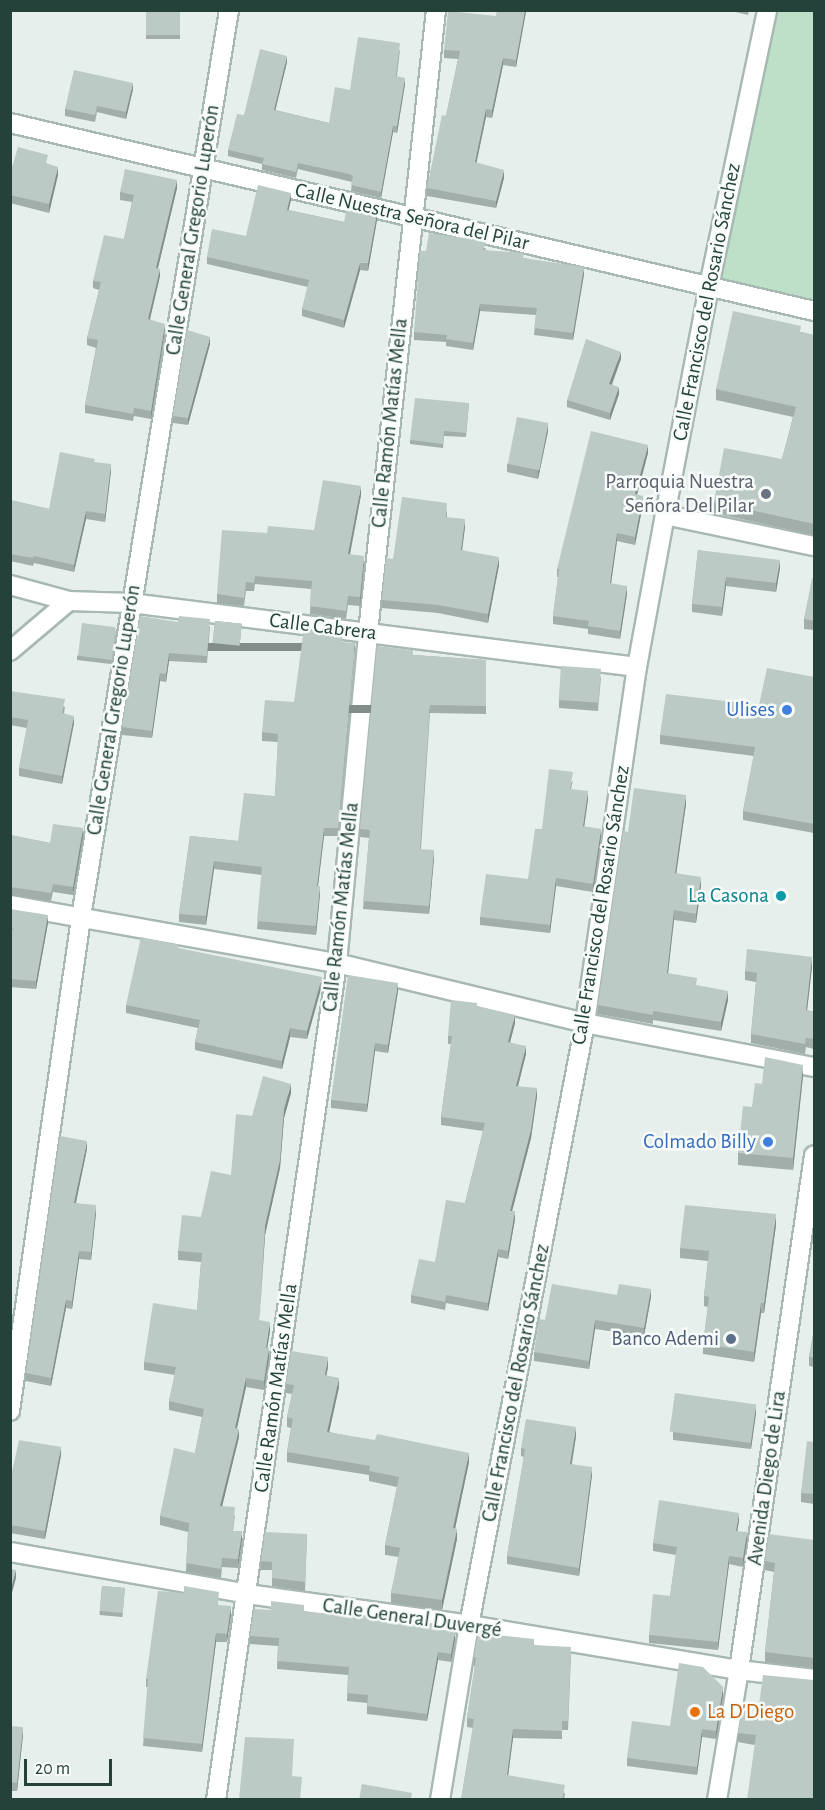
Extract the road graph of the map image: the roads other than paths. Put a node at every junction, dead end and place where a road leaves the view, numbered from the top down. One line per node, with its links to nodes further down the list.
1 (230, 10): 5 (street, Calle General Gregorio Luperón)
2 (436, 10): 6 (street, Calle Ramón Matías Mella)
3 (768, 10): 7 (street, Calle Francisco del Rosario Sánchez)
4 (10, 123): 5 (street, Calle Nuestra Señora del Pilar)
5 (203, 170): 6 (street, Calle Nuestra Señora del Pilar); 13 (street, Calle General Gregorio Luperón)
6 (412, 217): 7 (street, Calle Nuestra Señora del Pilar); 14 (street, Calle Ramón Matías Mella)
7 (709, 286): 8 (street, Calle Nuestra Señora del Pilar); 9 (street, Calle Francisco del Rosario Sánchez)
8 (814, 311)
9 (665, 514): 10 (street); 16 (street, Calle Francisco del Rosario Sánchez)
10 (814, 546)
11 (10, 585): 12 (street, Calle Cabrera)
12 (69, 601): 13 (street, Calle Cabrera); 15 (street)
13 (131, 603): 14 (street, Calle Cabrera); 18 (street, Calle General Gregorio Luperón)
14 (368, 632): 16 (street, Calle Cabrera); 19 (street, Calle Ramón Matías Mella)
15 (10, 651)
16 (637, 668): 20 (street, Calle Francisco del Rosario Sánchez)
17 (10, 904): 18 (street)
18 (81, 917): 19 (street); 23 (street, Calle General Gregorio Luperón)
19 (337, 963): 20 (street); 25 (street, Calle Ramón Matías Mella)
20 (585, 1023): 21 (street); 26 (street, Calle Francisco del Rosario Sánchez)
21 (814, 1067)
22 (814, 1155): 27 (street, Avenida Diego de Lira)
23 (10, 1411)
24 (10, 1552): 25 (street, Calle General Duvergé)
25 (247, 1594): 26 (street, Calle General Duvergé); 29 (street, Calle Ramón Matías Mella)
26 (469, 1625): 27 (street, Calle General Duvergé); 30 (street, Calle Francisco del Rosario Sánchez)
27 (739, 1671): 28 (street, Calle General Duvergé); 31 (street, Avenida Diego de Lira)
28 (814, 1679)
29 (216, 1800)
30 (440, 1800)
31 (717, 1800)

